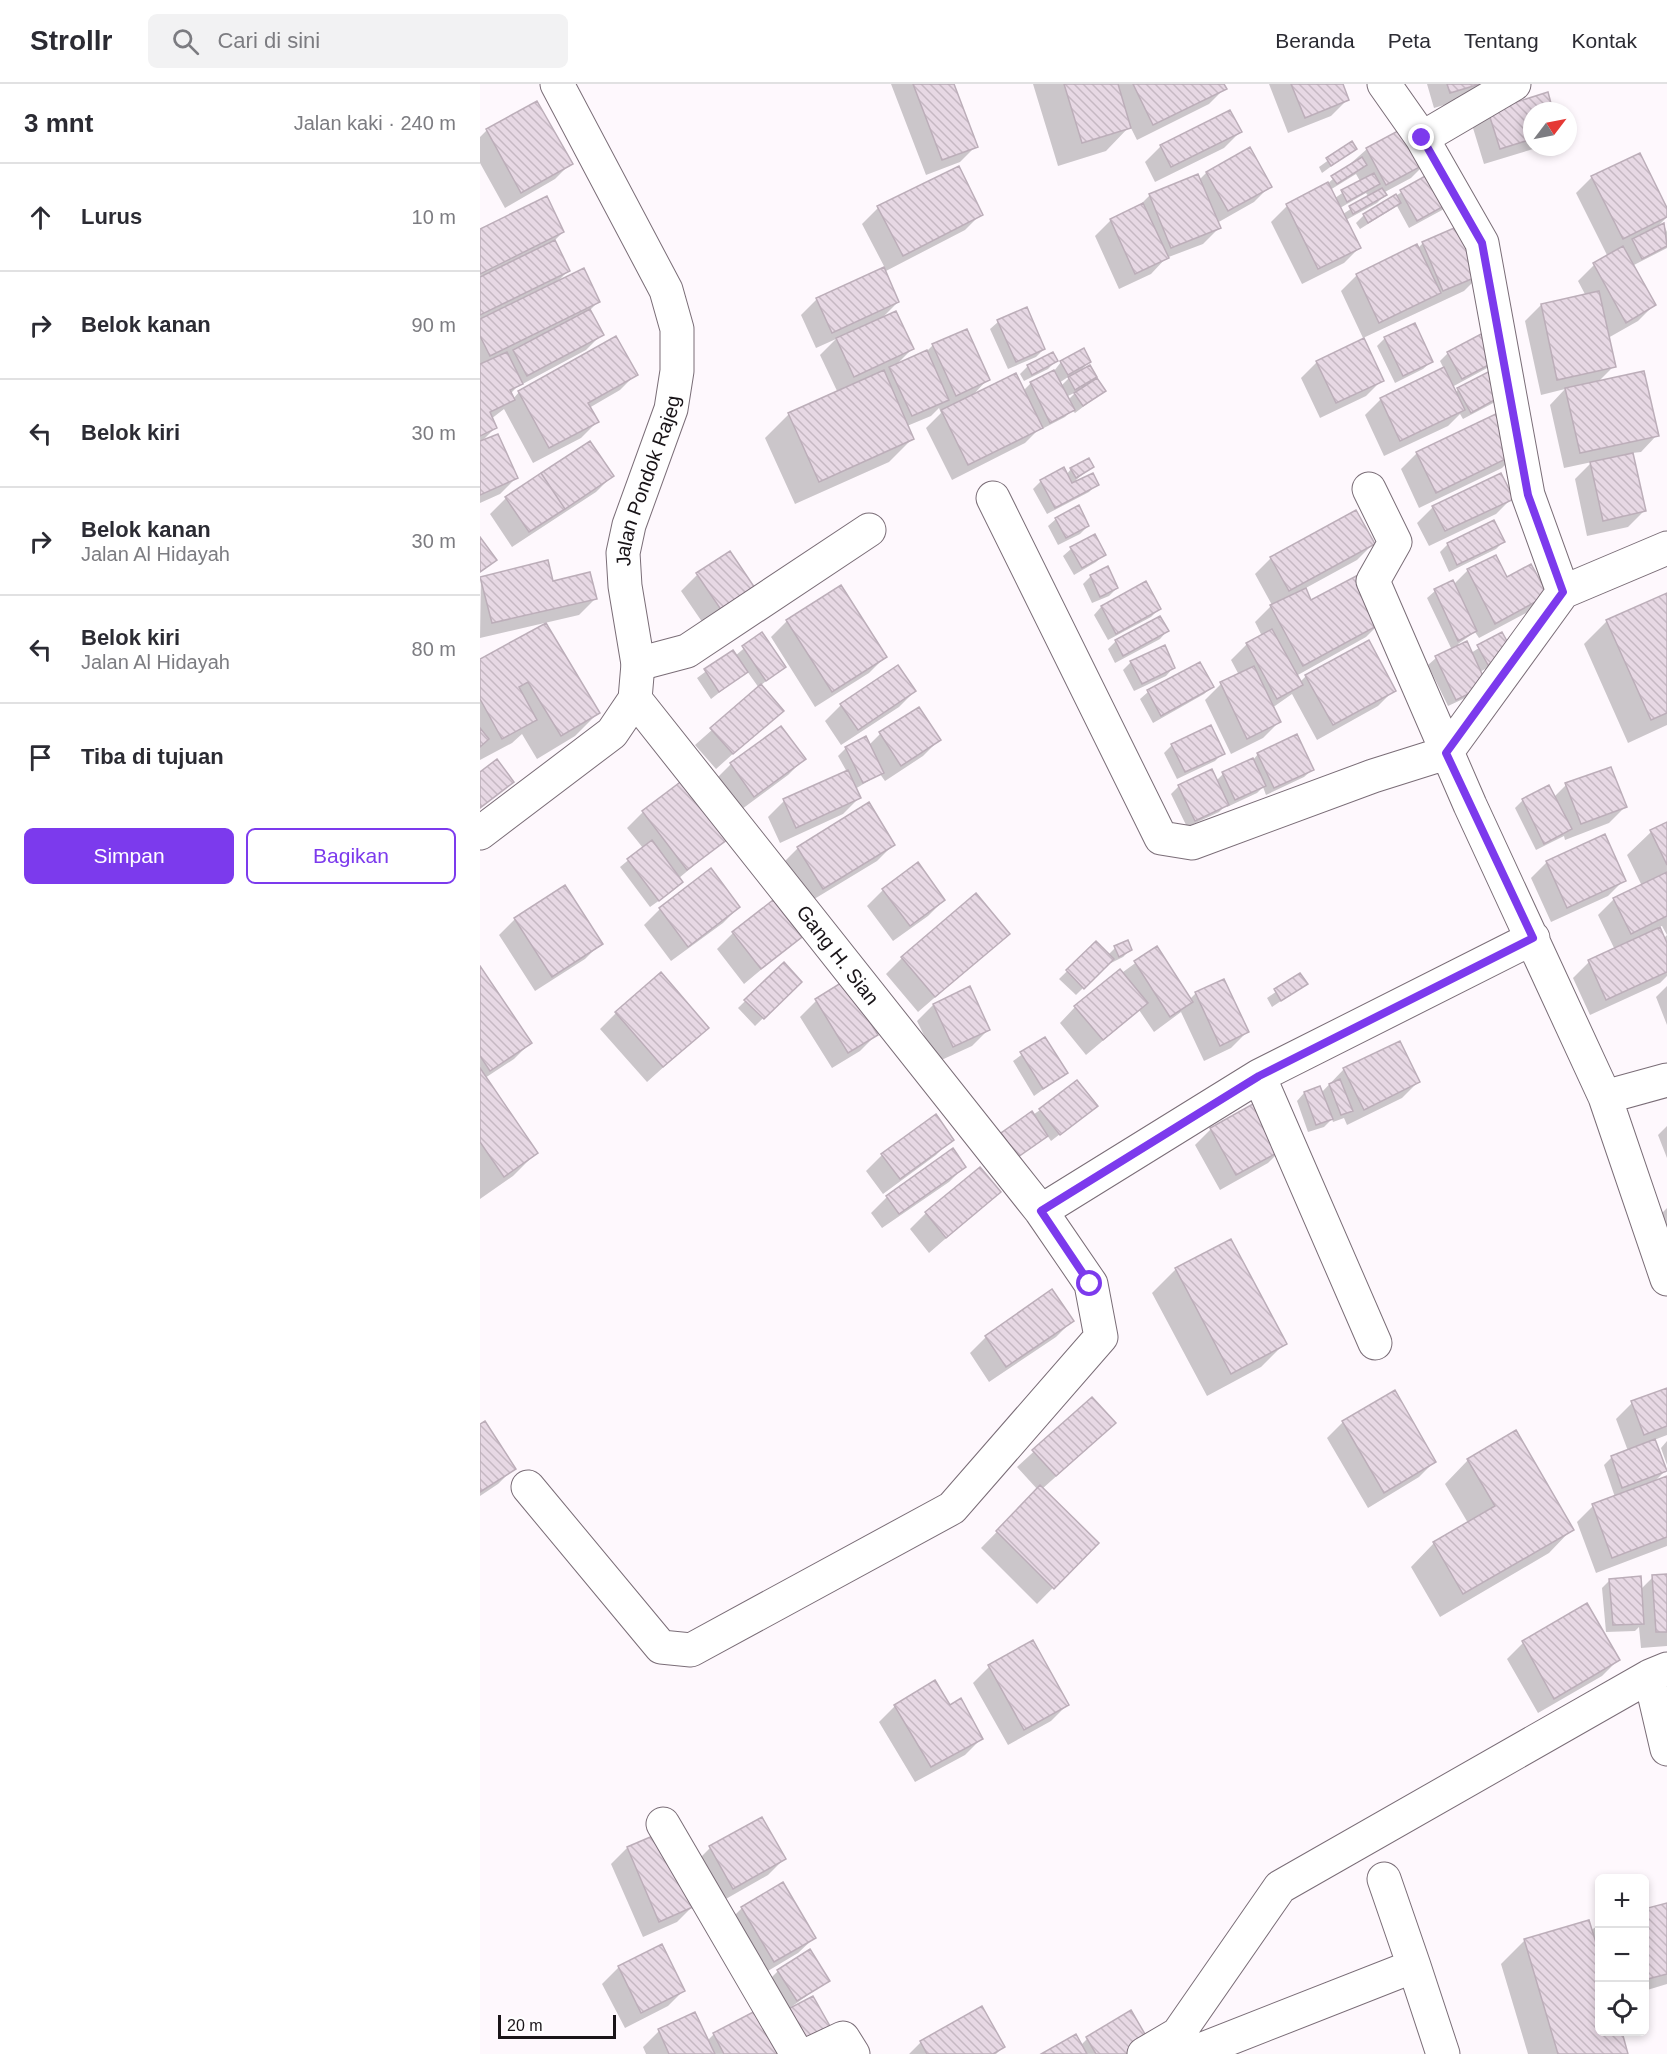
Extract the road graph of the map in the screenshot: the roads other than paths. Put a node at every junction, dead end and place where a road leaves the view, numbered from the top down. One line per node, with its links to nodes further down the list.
1 (557, 84): 10 (street, Jalan Pondok Rajeg)
2 (1384, 84): 4 (street)
3 (1514, 84): 4 (street)
4 (1422, 138): 9 (street)
5 (1369, 489): 12 (street)
6 (993, 498): 12 (street)
7 (869, 530): 10 (street)
8 (1667, 548): 9 (street)
9 (1563, 592): 12 (street)
10 (638, 664): 11 (street, Jalan Pondok Rajeg)
11 (635, 699): 13 (street, Jalan Pondok Rajeg); 18 (street, Gang H. Sian)
12 (1446, 753): 14 (street)
13 (480, 833)
14 (1533, 938): 15 (street); 17 (street)
15 (1259, 1076): 18 (street); 20 (street)
16 (1667, 1080): 17 (street)
17 (1605, 1096): 19 (street)
18 (1041, 1211): 21 (street, Gang H. Sian)
19 (1667, 1279)
20 (1375, 1343)
21 (528, 1487)
22 (1659, 1672): 23 (street); 30 (street)
23 (1667, 1749)
24 (663, 1824): 27 (street)
25 (1383, 1879): 26 (street)
26 (1414, 1966): 31 (street); 32 (street)
27 (797, 2054)
28 (808, 2054): 29 (street)
29 (853, 2054)
30 (1144, 2054)
31 (1190, 2054)
32 (1443, 2054)

